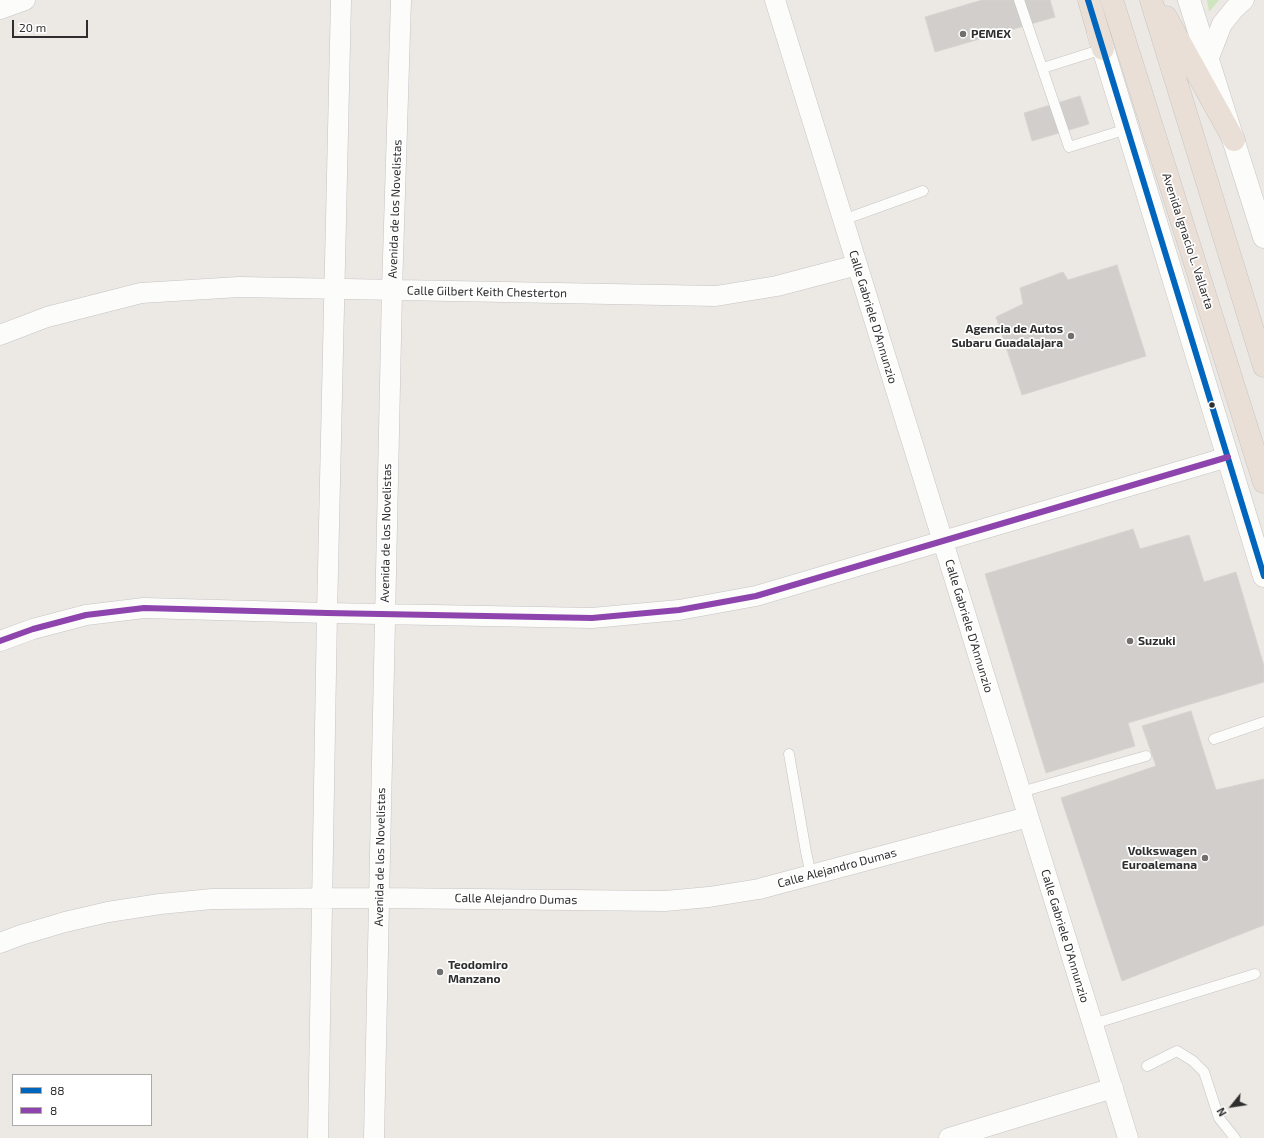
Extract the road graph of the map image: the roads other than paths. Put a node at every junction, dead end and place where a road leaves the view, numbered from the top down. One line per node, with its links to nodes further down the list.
1 (25, 0): 12 (street)
2 (342, 0): 22 (street)
3 (401, 0): 23 (street, Avenida de los Novelistas)
4 (775, 0): 19 (street, Calle Gabriele D'Annunzio)
5 (1019, 0): 15 (lane)
6 (1089, 0): 13 (highway)
7 (1112, 0): 27 (highway, Avenida Ignacio L. Vallarta)
8 (1151, 0): 25 (highway)
9 (1157, 0): 17 (highway)
10 (1189, 0): 14 (street)
11 (1244, 0): 14 (street)
12 (0, 9)
13 (1103, 49): 15 (lane); 16 (street, Avenida Ignacio L. Vallarta)
14 (1208, 60): 17 (street)
15 (1043, 68): 16 (lane)
16 (1127, 129): 26 (street, Avenida Ignacio L. Vallarta)
17 (1234, 140): 20 (street)
18 (923, 192): 19 (lane)
19 (843, 220): 21 (street, Calle Gabriele D'Annunzio)
20 (1264, 237)
21 (857, 265): 23 (street, Calle Gilbert Keith Chesterton); 28 (street, Calle Gabriele D'Annunzio)
22 (334, 289): 23 (street, Calle Gilbert Keith Chesterton); 24 (street, Calle Gilbert Keith Chesterton); 30 (street)
23 (392, 290): 31 (street, Avenida de los Novelistas)
24 (0, 335)
25 (1264, 366)
26 (1228, 457): 28 (street); 29 (street, Avenida Ignacio L. Vallarta)
27 (1264, 482)
28 (943, 541): 31 (street); 37 (street, Calle Gabriele D'Annunzio)
29 (1264, 576)
30 (327, 613): 31 (street); 32 (street); 40 (street)
31 (385, 614): 41 (street, Avenida de los Novelistas)
32 (0, 641)
33 (1264, 722): 34 (lane)
34 (1214, 739)
35 (789, 754): 39 (lane)
36 (1146, 756): 37 (lane)
37 (1020, 792): 38 (street, Calle Gabriele D'Annunzio)
38 (1028, 817): 39 (street, Calle Alejandro Dumas); 44 (street, Calle Gabriele D'Annunzio)
39 (811, 875): 41 (street, Calle Alejandro Dumas)
40 (322, 898): 41 (street, Calle Alejandro Dumas); 42 (street, Calle Alejandro Dumas); 47 (street)
41 (379, 898): 48 (street, Avenida de los Novelistas)
42 (0, 943)
43 (1255, 974): 44 (lane)
44 (1093, 1024): 46 (street, Calle Gabriele D'Annunzio)
45 (1147, 1066): 51 (lane)
46 (1113, 1088): 49 (street); 50 (street, Calle Gabriele D'Annunzio)
47 (318, 1138)
48 (374, 1138)
49 (949, 1138)
50 (1128, 1138)
51 (1235, 1138)

